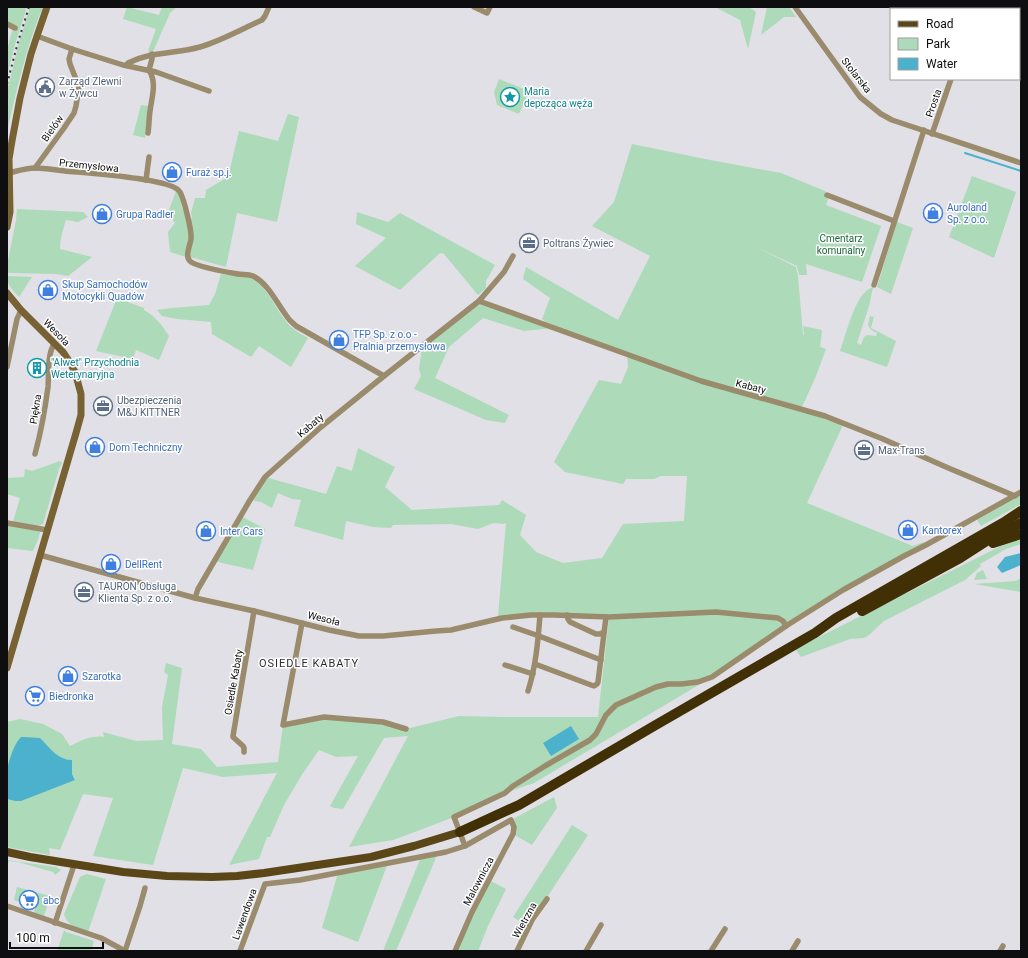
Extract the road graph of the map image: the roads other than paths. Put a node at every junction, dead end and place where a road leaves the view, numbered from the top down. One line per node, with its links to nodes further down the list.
1 (47, 7): 8 (street)
2 (269, 7): 10 (street)
3 (474, 7): 5 (street)
4 (795, 7): 15 (street, Stolarska)
5 (489, 10)
6 (7, 24): 7 (street)
7 (15, 28)
8 (37, 36): 9 (street); 21 (street)
9 (72, 49): 11 (street); 20 (street, Bielów)
10 (152, 54): 11 (street); 12 (street)
11 (127, 65): 12 (street)
12 (149, 70): 14 (street); 16 (street)
13 (951, 80): 17 (street, Prosta)
14 (209, 92)
15 (924, 130): 17 (street, Stolarska); 24 (street)
16 (148, 133)
17 (932, 134): 19 (street, Stolarska)
18 (149, 157): 22 (street)
19 (1021, 163)
20 (35, 168): 21 (street, Przemysłowa); 22 (street, Przemysłowa)
21 (8, 174): 25 (street)
22 (146, 180): 33 (street, Przemysłowa)
23 (827, 195): 24 (street)
24 (894, 221): 27 (street)
25 (7, 227)
26 (513, 256): 29 (street, Kabaty)
27 (874, 285)
28 (7, 293): 30 (street, Wesoła)
29 (479, 301): 33 (street, Kabaty); 36 (street, Kabaty)
30 (21, 310): 31 (street, Wesoła); 32 (street)
31 (54, 344): 34 (street, Piękna); 40 (street, Wesoła)
32 (7, 367)
33 (384, 376): 44 (street, Kabaty)
34 (35, 454)
35 (1021, 492): 36 (street)
36 (1015, 496): 50 (street)
37 (1021, 512): 53 (highway)
38 (7, 523): 40 (street)
39 (1021, 523): 43 (highway)
40 (47, 530): 42 (street, Wesoła)
41 (1021, 534): 43 (highway)
42 (40, 555): 44 (street, Wesoła); 58 (street, Wesoła)
43 (960, 558): 53 (highway)
44 (195, 598): 45 (street, Wesoła)
45 (254, 611): 49 (street, Wesoła); 62 (street, Osiedle Kabaty)
46 (540, 615): 47 (street, Wesoła); 49 (street, Wesoła); 54 (street)
47 (567, 615): 48 (street, Wesoła); 52 (street)
48 (608, 617): 50 (street, Wesoła); 52 (street)
49 (302, 623): 61 (street)
50 (786, 626): 63 (street)
51 (513, 627): 54 (street)
52 (604, 632): 55 (street)
53 (815, 633): 63 (highway)
54 (538, 636): 55 (street); 56 (street)
55 (601, 660): 56 (street)
56 (535, 664): 59 (street)
57 (505, 665): 59 (street)
58 (7, 668)
59 (533, 674): 60 (street)
60 (528, 690)
61 (406, 729)
62 (244, 752)
63 (460, 832): 64 (street); 68 (main road)
64 (465, 846): 77 (street, Lawendowa); 78 (street, Malownicza)
65 (7, 852): 67 (main road)
66 (7, 856): 67 (main road)
67 (30, 857): 68 (main road)
68 (74, 865): 72 (street)
69 (145, 888): 76 (street)
70 (547, 899): 79 (street, Wietrzna)
71 (7, 906): 72 (street)
72 (55, 923): 76 (street)
73 (600, 925): 80 (street)
74 (725, 929): 81 (street)
75 (798, 941): 82 (street)
76 (125, 951)
77 (240, 951)
78 (455, 951)
79 (517, 951)
80 (586, 951)
81 (711, 951)
82 (792, 951)

